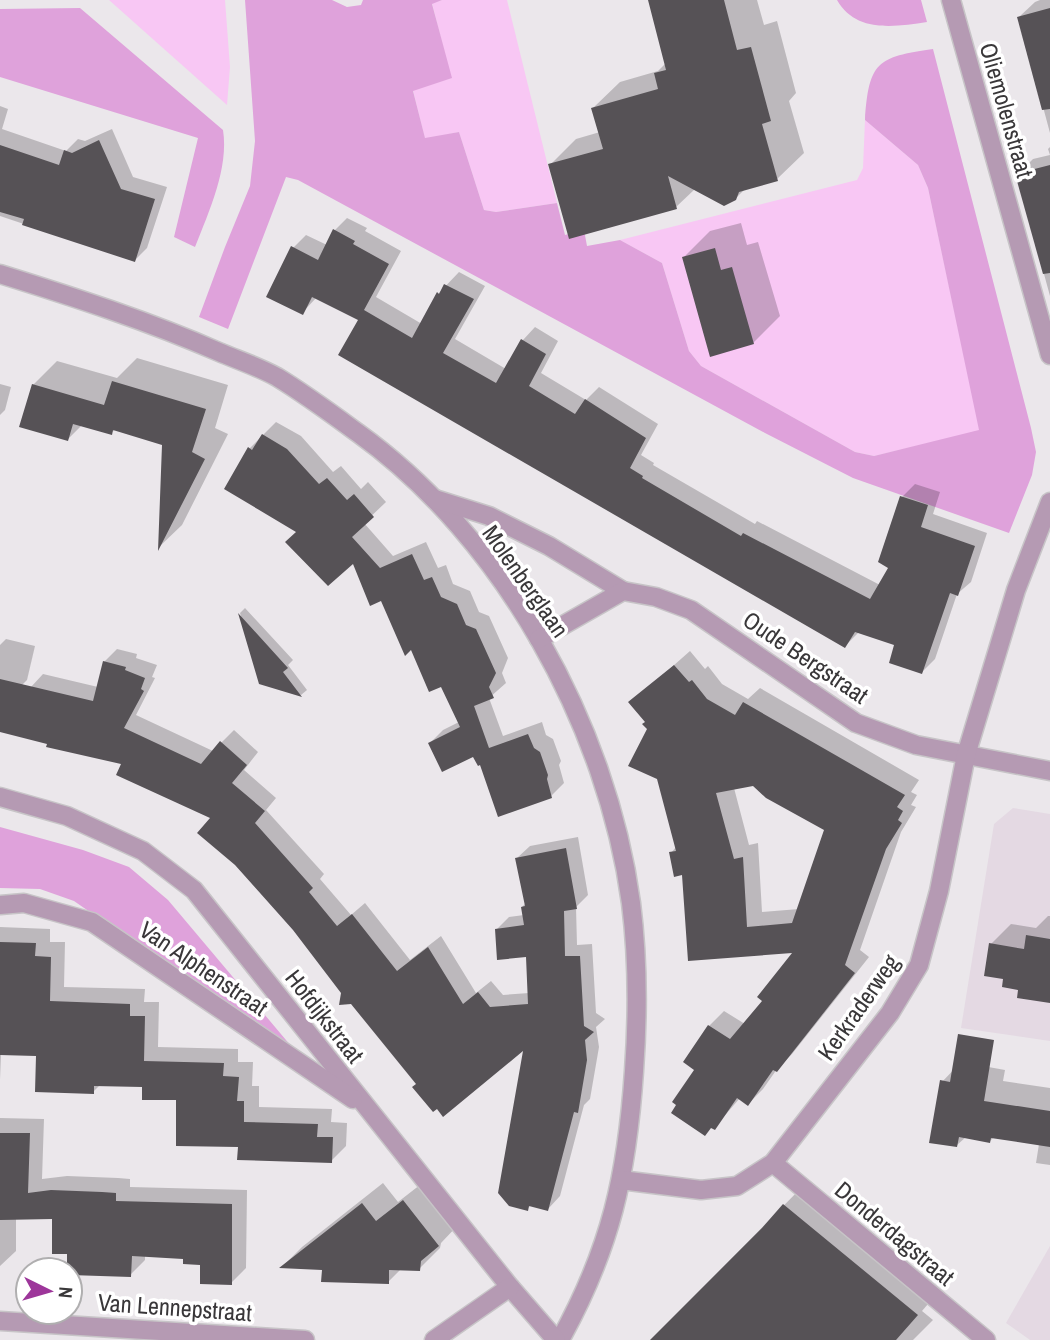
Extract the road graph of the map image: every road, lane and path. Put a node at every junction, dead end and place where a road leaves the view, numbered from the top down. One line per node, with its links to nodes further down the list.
1 (951, 0): 3 (street, Oliemolenstraat)
2 (0, 274): 4 (street, Molenberglaan)
3 (1050, 355)
4 (431, 498): 6 (street, Oude Bergstraat); 7 (street, Molenberglaan)
5 (1050, 502): 8 (street, Kerkraderweg)
6 (623, 592): 7 (street); 8 (street, Oude Bergstraat)
7 (540, 639): 14 (street, Molenberglaan)
8 (965, 755): 9 (street, Oude Bergstraat); 13 (street, Kerkraderweg)
9 (1050, 771)
10 (0, 797): 12 (street, Hofdijkstraat)
11 (0, 905): 12 (street, Van Alphenstraat)
12 (367, 1108): 15 (street, Hofdijkstraat)
13 (773, 1163): 14 (street, Kerkraderweg); 20 (street, Donderdagstraat)
14 (621, 1180): 19 (street)
15 (510, 1287): 18 (street); 19 (street, Hofdijkstraat)
16 (0, 1321): 17 (street, Van Lennepstraat)
17 (305, 1340)
18 (434, 1340)
19 (558, 1340)
20 (986, 1340)

